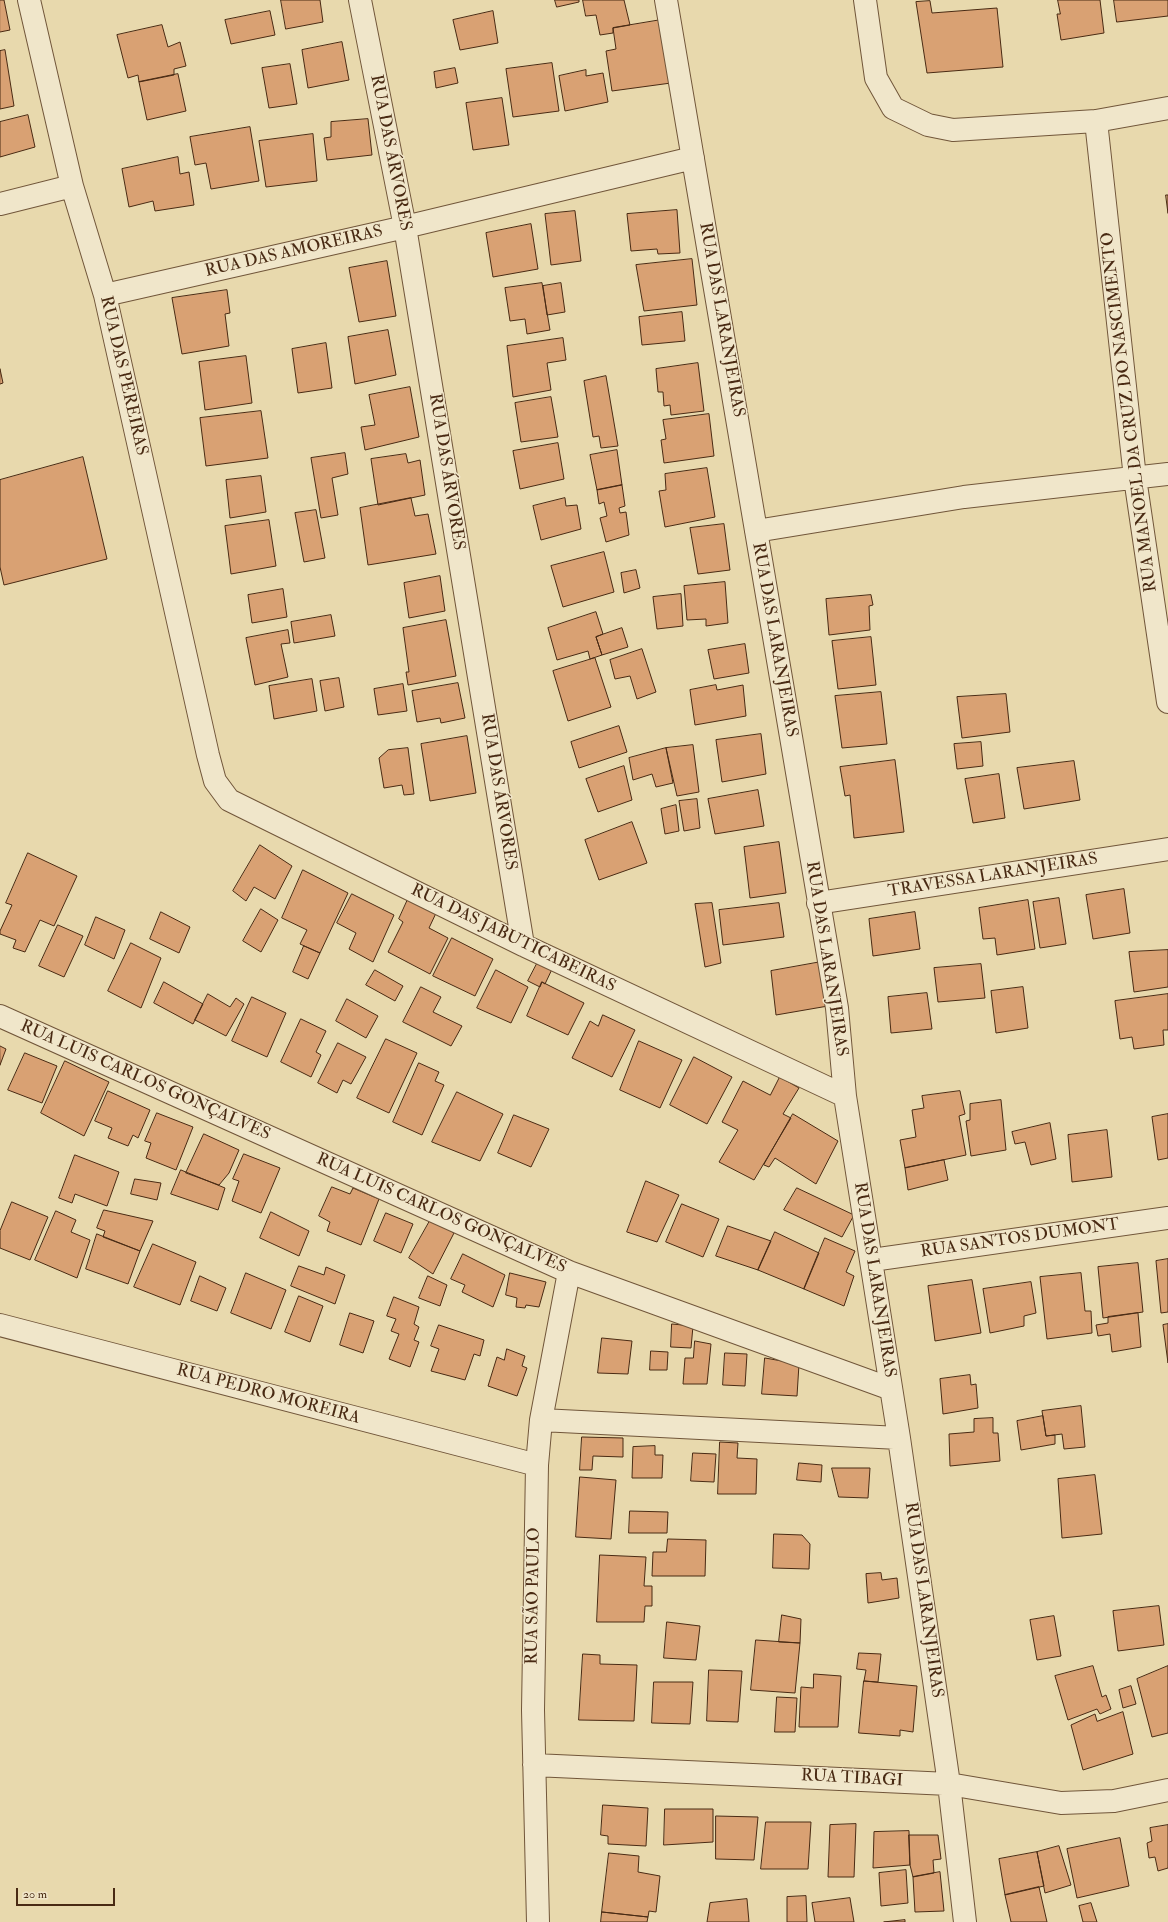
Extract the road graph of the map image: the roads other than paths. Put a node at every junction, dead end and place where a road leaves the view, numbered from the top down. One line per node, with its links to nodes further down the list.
1 (29, 0): 8 (street, RUA DAS PEREIRAS)
2 (360, 0): 10 (street, RUA DAS ÁRVORES)
3 (666, 0): 7 (street, RUA DAS LARANJEIRAS)
4 (865, 0): 6 (street)
5 (1168, 108): 6 (street)
6 (1096, 121): 13 (street, RUA MANOEL DA CRUZ DO NASCIMENTO)
7 (693, 158): 10 (street, RUA DAS AMOREIRAS); 14 (street, RUA DAS LARANJEIRAS)
8 (72, 186): 9 (street); 11 (street, RUA DAS PEREIRAS)
9 (0, 204)
10 (405, 227): 11 (street, RUA DAS AMOREIRAS); 19 (street, RUA DAS ÁRVORES)
11 (105, 294): 16 (street, RUA DAS PEREIRAS)
12 (1168, 474): 13 (street)
13 (1135, 478): 14 (street); 15 (street, RUA MANOEL DA CRUZ DO NASCIMENTO)
14 (756, 531): 18 (street, RUA DAS LARANJEIRAS)
15 (1168, 702)
16 (208, 755): 19 (street, RUA DAS JABUTICABEIRAS)
17 (1168, 850): 18 (street, TRAVESSA LARANJEIRAS)
18 (818, 903): 21 (street, RUA DAS LARANJEIRAS)
19 (523, 945): 21 (street, RUA DAS JABUTICABEIRAS)
20 (0, 1016): 24 (street, RUA LUIS CARLOS GONÇALVES)
21 (845, 1096): 23 (street, RUA DAS LARANJEIRAS)
22 (1168, 1218): 23 (street, RUA SANTOS DUMONT)
23 (872, 1260): 26 (street, RUA DAS LARANJEIRAS)
24 (569, 1272): 26 (street, RUA LUIS CARLOS GONÇALVES); 27 (street, RUA SÃO PAULO)
25 (0, 1325): 29 (street, RUA PEDRO MOREIRA)
26 (891, 1390): 28 (street, RUA DAS LARANJEIRAS)
27 (541, 1420): 28 (street); 29 (street, RUA SÃO PAULO)
28 (899, 1438): 31 (street, RUA DAS LARANJEIRAS)
29 (537, 1465): 30 (street, RUA SÃO PAULO)
30 (534, 1765): 31 (street, RUA TIBAGI); 33 (street, RUA SÃO PAULO)
31 (949, 1784): 32 (street, RUA TIBAGI); 34 (street, RUA DAS LARANJEIRAS)
32 (1168, 1790)
33 (538, 1922)
34 (965, 1922)

